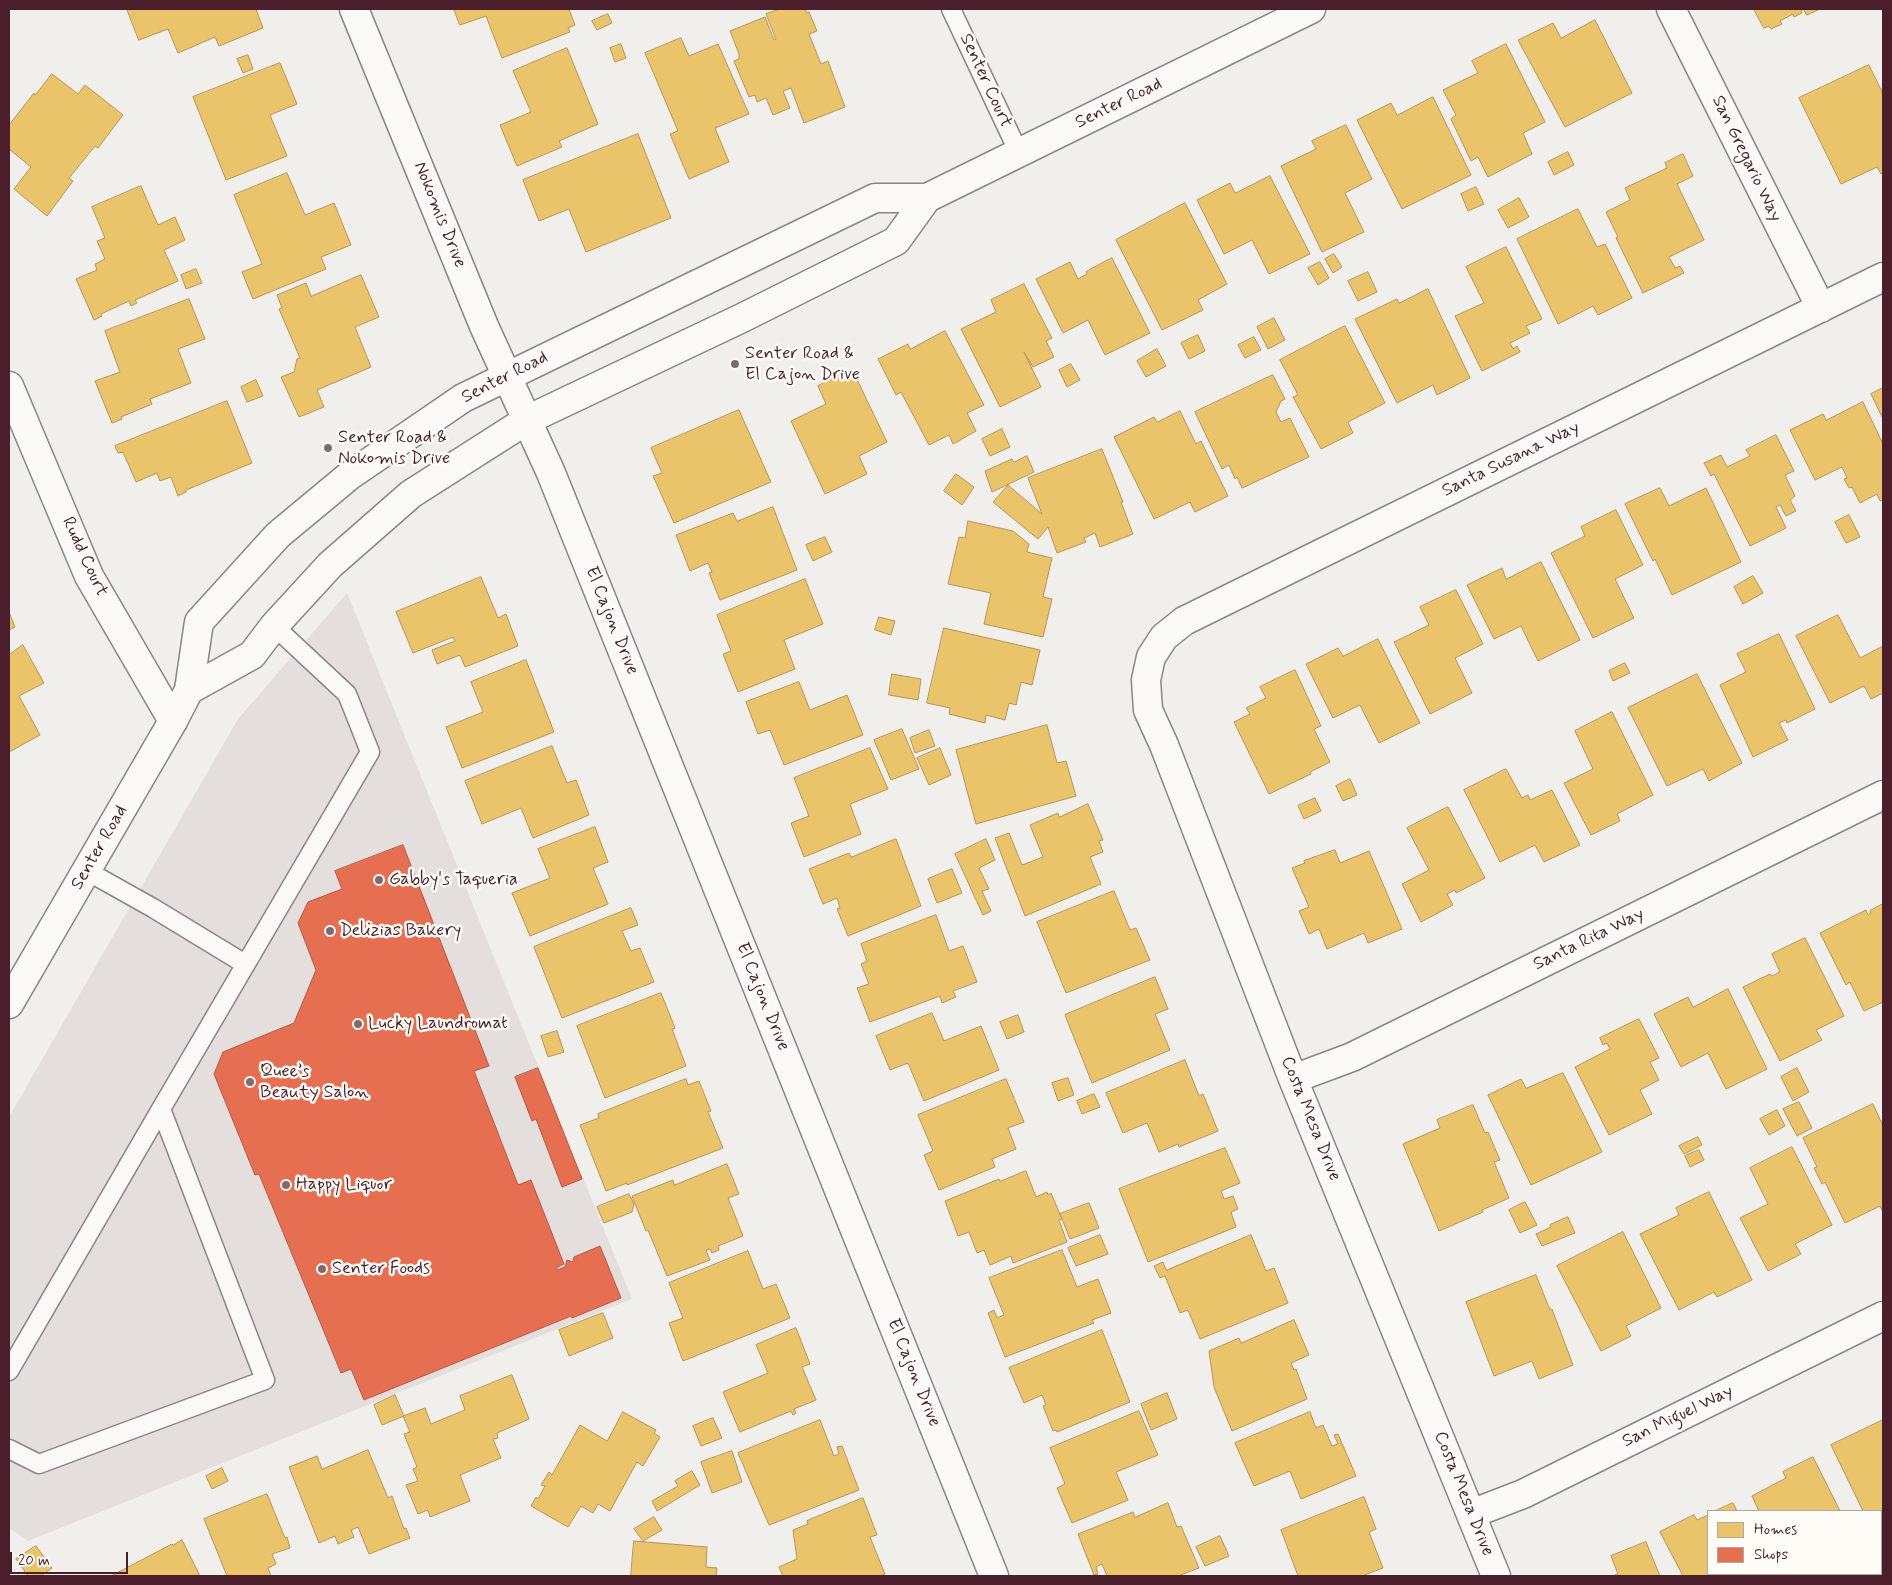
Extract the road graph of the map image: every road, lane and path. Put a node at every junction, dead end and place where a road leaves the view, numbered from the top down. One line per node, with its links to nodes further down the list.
1 (354, 9): 9 (street, Nokomis Drive)
2 (951, 9): 5 (lane, Senter Court)
3 (1310, 9): 5 (street, Senter Road)
4 (1671, 9): 8 (street, San Gregario Way)
5 (1019, 153): 6 (street, Senter Road)
6 (927, 198): 9 (street, Senter Road); 11 (street, Senter Road)
7 (1883, 277): 8 (street, Santa Susana Way)
8 (1821, 308): 13 (street, Santa Susana Way)
9 (508, 377): 11 (street, Nokomis Drive); 14 (street, Senter Road)
10 (9, 386): 15 (street, Rudd Court)
11 (527, 420): 12 (street, Senter Road); 26 (street, El Cajon Drive)
12 (274, 626): 14 (street, Senter Road); 18 (lane)
13 (1151, 657): 20 (street, Costa Mesa Drive)
14 (189, 690): 15 (street, Senter Road)
15 (173, 721): 17 (street, Senter Road)
16 (1883, 795): 20 (street, Santa Rita Way)
17 (87, 871): 18 (lane); 19 (street, Senter Road)
18 (245, 964): 21 (lane)
19 (9, 1004)
20 (1293, 1079): 25 (street, Costa Mesa Drive)
21 (161, 1109): 23 (lane); 24 (lane)
22 (1883, 1316): 25 (street, San Miguel Way)
23 (9, 1371)
24 (9, 1449)
25 (1471, 1514): 27 (street, Costa Mesa Drive)
26 (994, 1576)
27 (1496, 1576)

